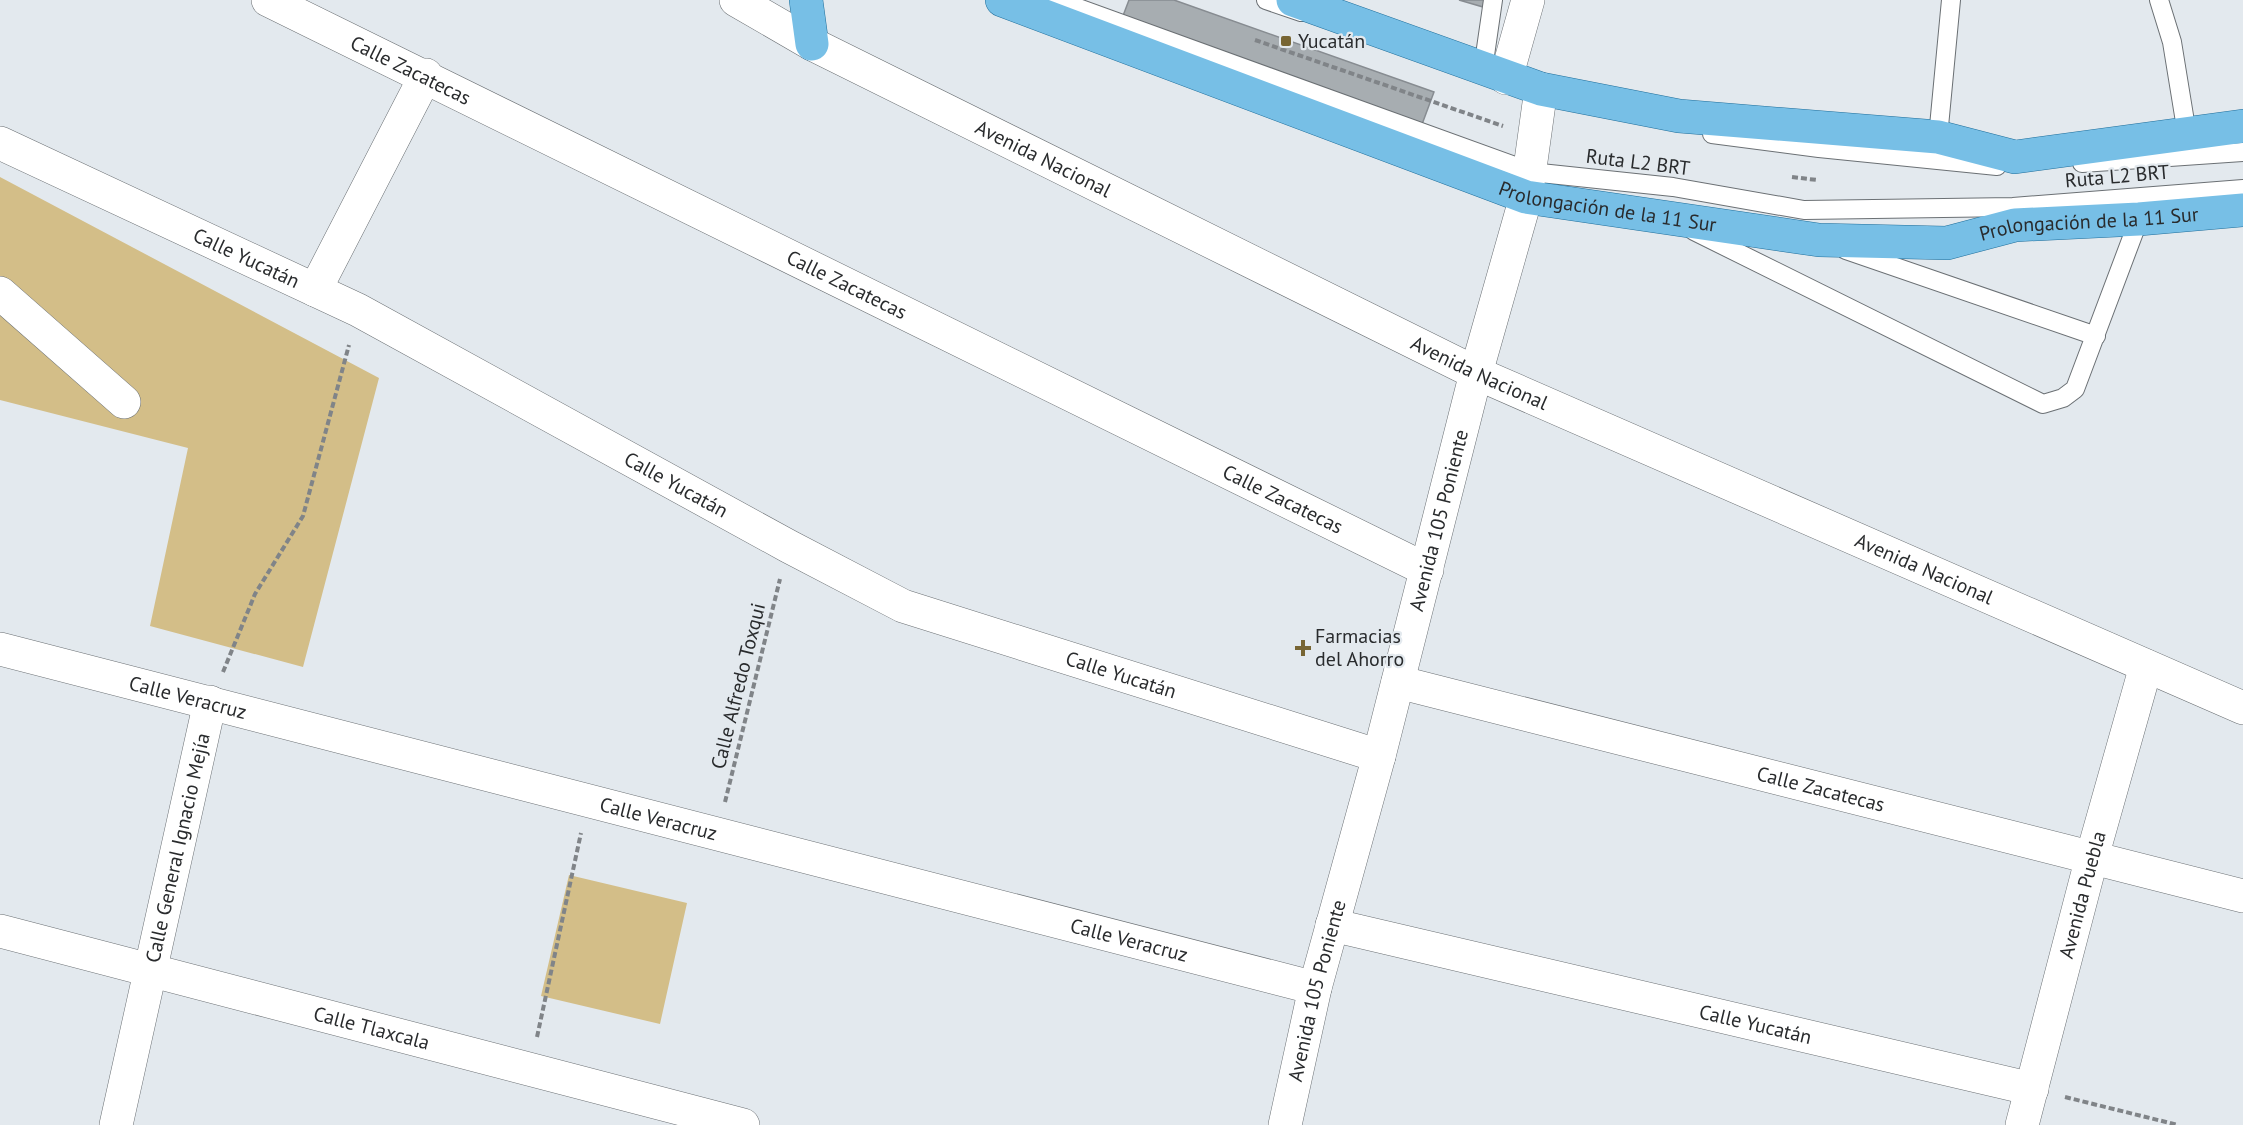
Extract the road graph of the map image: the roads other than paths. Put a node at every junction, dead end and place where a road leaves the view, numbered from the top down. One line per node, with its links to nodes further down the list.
1 (268, 0): 13 (street, Calle Zacatecas)
2 (736, 0): 11 (street, Avenida Nacional)
3 (806, 0): 11 (main road)
4 (1002, 0): 20 (main road, Prolongación de la 11 Sur)
5 (1056, 0): 20 (lane, Ruta L2 BRT)
6 (1288, 0): 12 (main road); 14 (lane, Ruta L2 BRT)
7 (1493, 0): 12 (lane)
8 (1528, 0): 12 (street)
9 (1950, 0): 17 (lane)
10 (2159, 0): 16 (lane)
11 (812, 44): 29 (street, Avenida Nacional)
12 (1494, 73): 14 (main road)
13 (426, 75): 26 (street); 31 (street, Calle Zacatecas)
14 (1540, 93): 17 (main road); 19 (lane, Ruta L2 BRT); 20 (street, Avenida 105 Poniente)
15 (2243, 126): 16 (main road)
16 (2187, 134): 17 (main road)
17 (1938, 137)
18 (0, 143): 26 (street, Calle Yucatán)
19 (2243, 152)
20 (1528, 185): 21 (lane, Ruta L2 BRT); 23 (main road, Prolongación de la 11 Sur); 29 (street, Avenida 105 Poniente)
21 (2243, 189)
22 (2243, 210): 24 (main road, Prolongación de la 11 Sur)
23 (1668, 219): 25 (main road, Prolongación de la 11 Sur); 28 (lane)
24 (2139, 219): 25 (main road, Prolongación de la 11 Sur); 28 (lane)
25 (1819, 240): 28 (lane)
26 (315, 290): 37 (street, Calle Yucatán)
27 (0, 293): 30 (street)
28 (2096, 336)
29 (1476, 373): 31 (street, Avenida 105 Poniente); 33 (street, Avenida Nacional)
30 (124, 402)
31 (1426, 570): 34 (street, Avenida 105 Poniente)
32 (0, 649): 35 (street, Calle Veracruz)
33 (2146, 666): 36 (street, Avenida Nacional); 38 (street, Avenida Puebla)
34 (1398, 682): 37 (street, Avenida 105 Poniente); 38 (street, Calle Zacatecas)
35 (210, 702): 42 (street, Calle General Ignacio Mejía); 43 (street, Calle Veracruz)
36 (2243, 708)
37 (1379, 756): 40 (street, Avenida 105 Poniente)
38 (2092, 857): 39 (street, Calle Zacatecas); 44 (street, Avenida Puebla)
39 (2243, 896)
40 (1332, 925): 43 (street, Avenida 105 Poniente); 44 (street, Calle Yucatán)
41 (0, 932): 42 (street, Calle Tlaxcala)
42 (150, 973): 45 (street, Calle Tlaxcala); 46 (street, Calle General Ignacio Mejía)
43 (1315, 988): 48 (street, Avenida 105 Poniente)
44 (2032, 1089): 49 (street, Avenida Puebla)
45 (689, 1118): 47 (street, Calle Tlaxcala)
46 (116, 1125)
47 (743, 1125)
48 (1285, 1125)
49 (2022, 1125)

